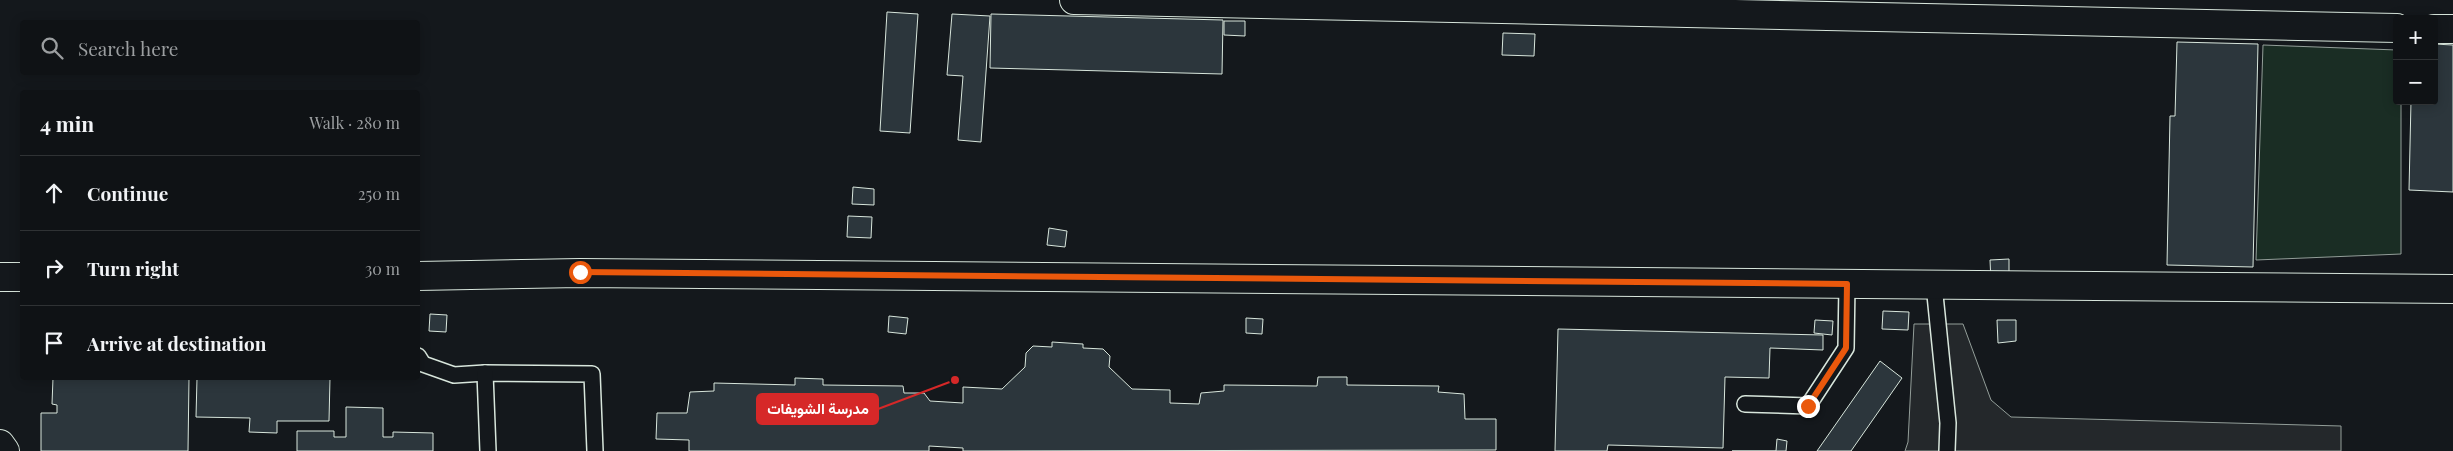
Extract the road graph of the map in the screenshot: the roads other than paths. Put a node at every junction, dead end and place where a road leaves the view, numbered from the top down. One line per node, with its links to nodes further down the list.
1 (1074, 0): 2 (street)
2 (2393, 28)
3 (2438, 29): 4 (street)
4 (2453, 29)
5 (420, 276): 8 (street)
6 (0, 277): 7 (street)
7 (20, 277)
8 (1847, 284): 9 (street); 13 (lane)
9 (1934, 285): 10 (street); 18 (lane)
10 (2453, 289)
11 (420, 359): 12 (lane)
12 (484, 373): 16 (lane); 17 (lane)
13 (1745, 404)
14 (0, 444): 15 (street)
15 (5, 451)
16 (488, 451)
17 (595, 451)
18 (1947, 451)

